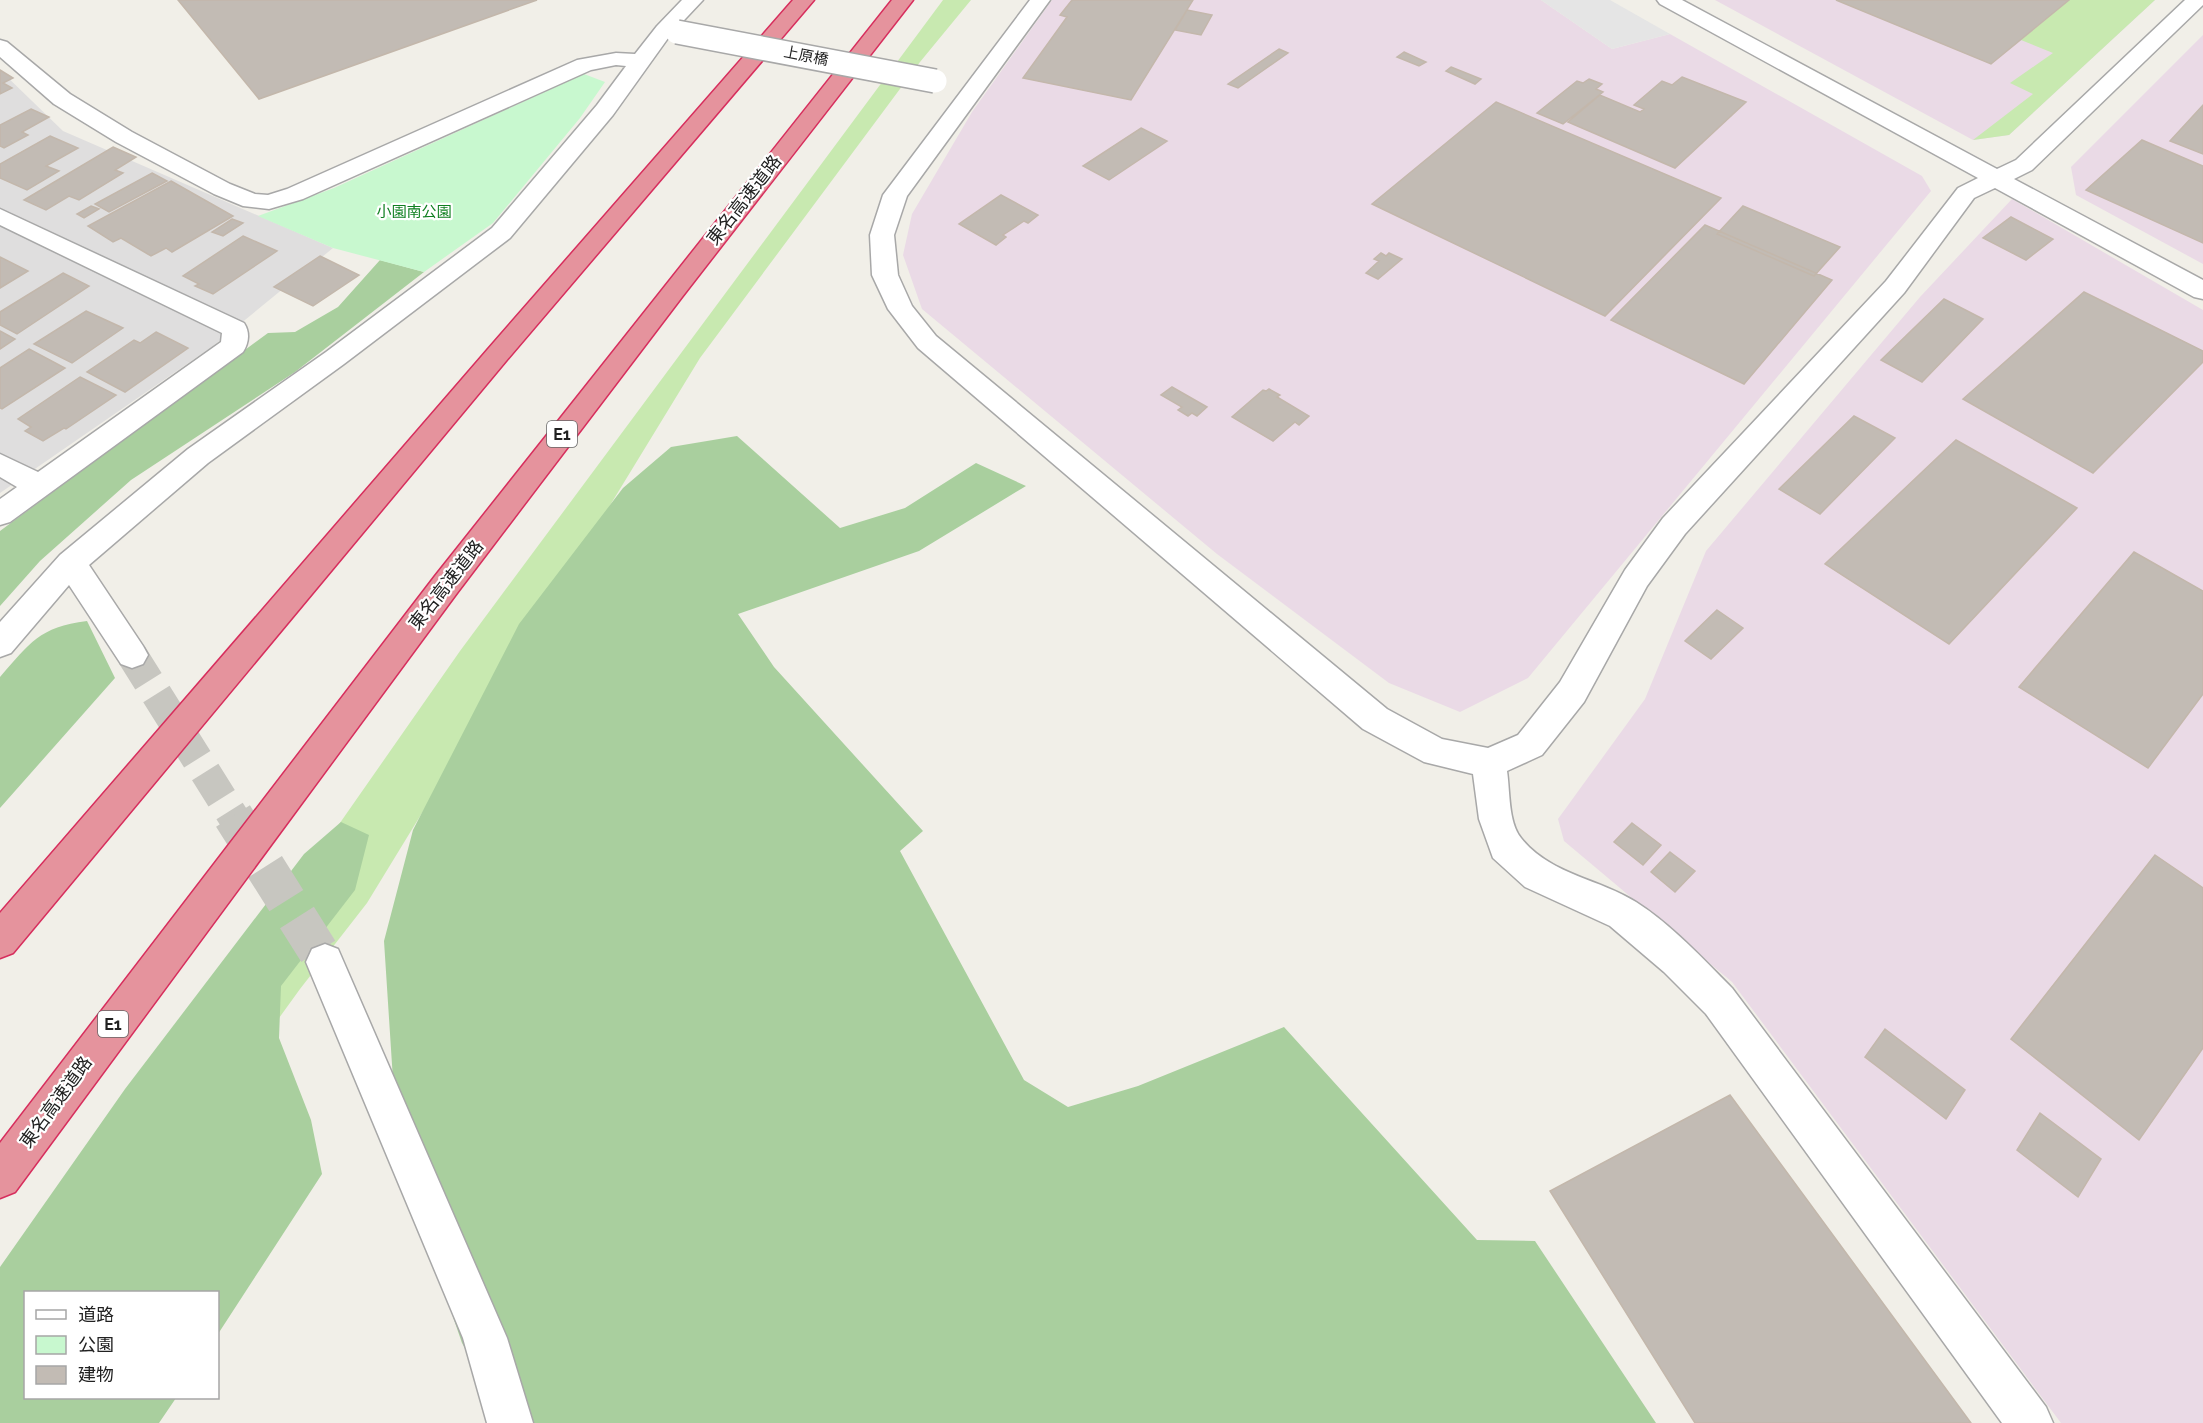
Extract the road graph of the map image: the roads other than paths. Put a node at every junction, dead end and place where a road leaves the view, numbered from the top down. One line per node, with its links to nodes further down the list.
1 (693, 0): 7 (street)
2 (804, 0): 21 (highway)
3 (902, 0): 23 (highway, 東名高速道路 / E1)
4 (1040, 0): 10 (street)
5 (1667, 0): 11 (street)
6 (2197, 0): 11 (street)
7 (670, 31): 9 (street); 10 (street, 上原橋, bridge)
8 (0, 47): 9 (street)
9 (641, 61): 17 (street)
10 (975, 87): 20 (street)
11 (1994, 179): 13 (street); 20 (street)
12 (0, 216): 15 (street)
13 (2203, 291)
14 (0, 464): 15 (street)
15 (39, 486): 16 (street)
16 (0, 514)
17 (71, 563): 18 (street); 19 (street)
18 (0, 644)
19 (132, 655)
20 (1489, 763): 25 (street)
21 (0, 941)
22 (325, 962): 24 (street)
23 (0, 1177)
24 (510, 1423)
25 (2030, 1423)

